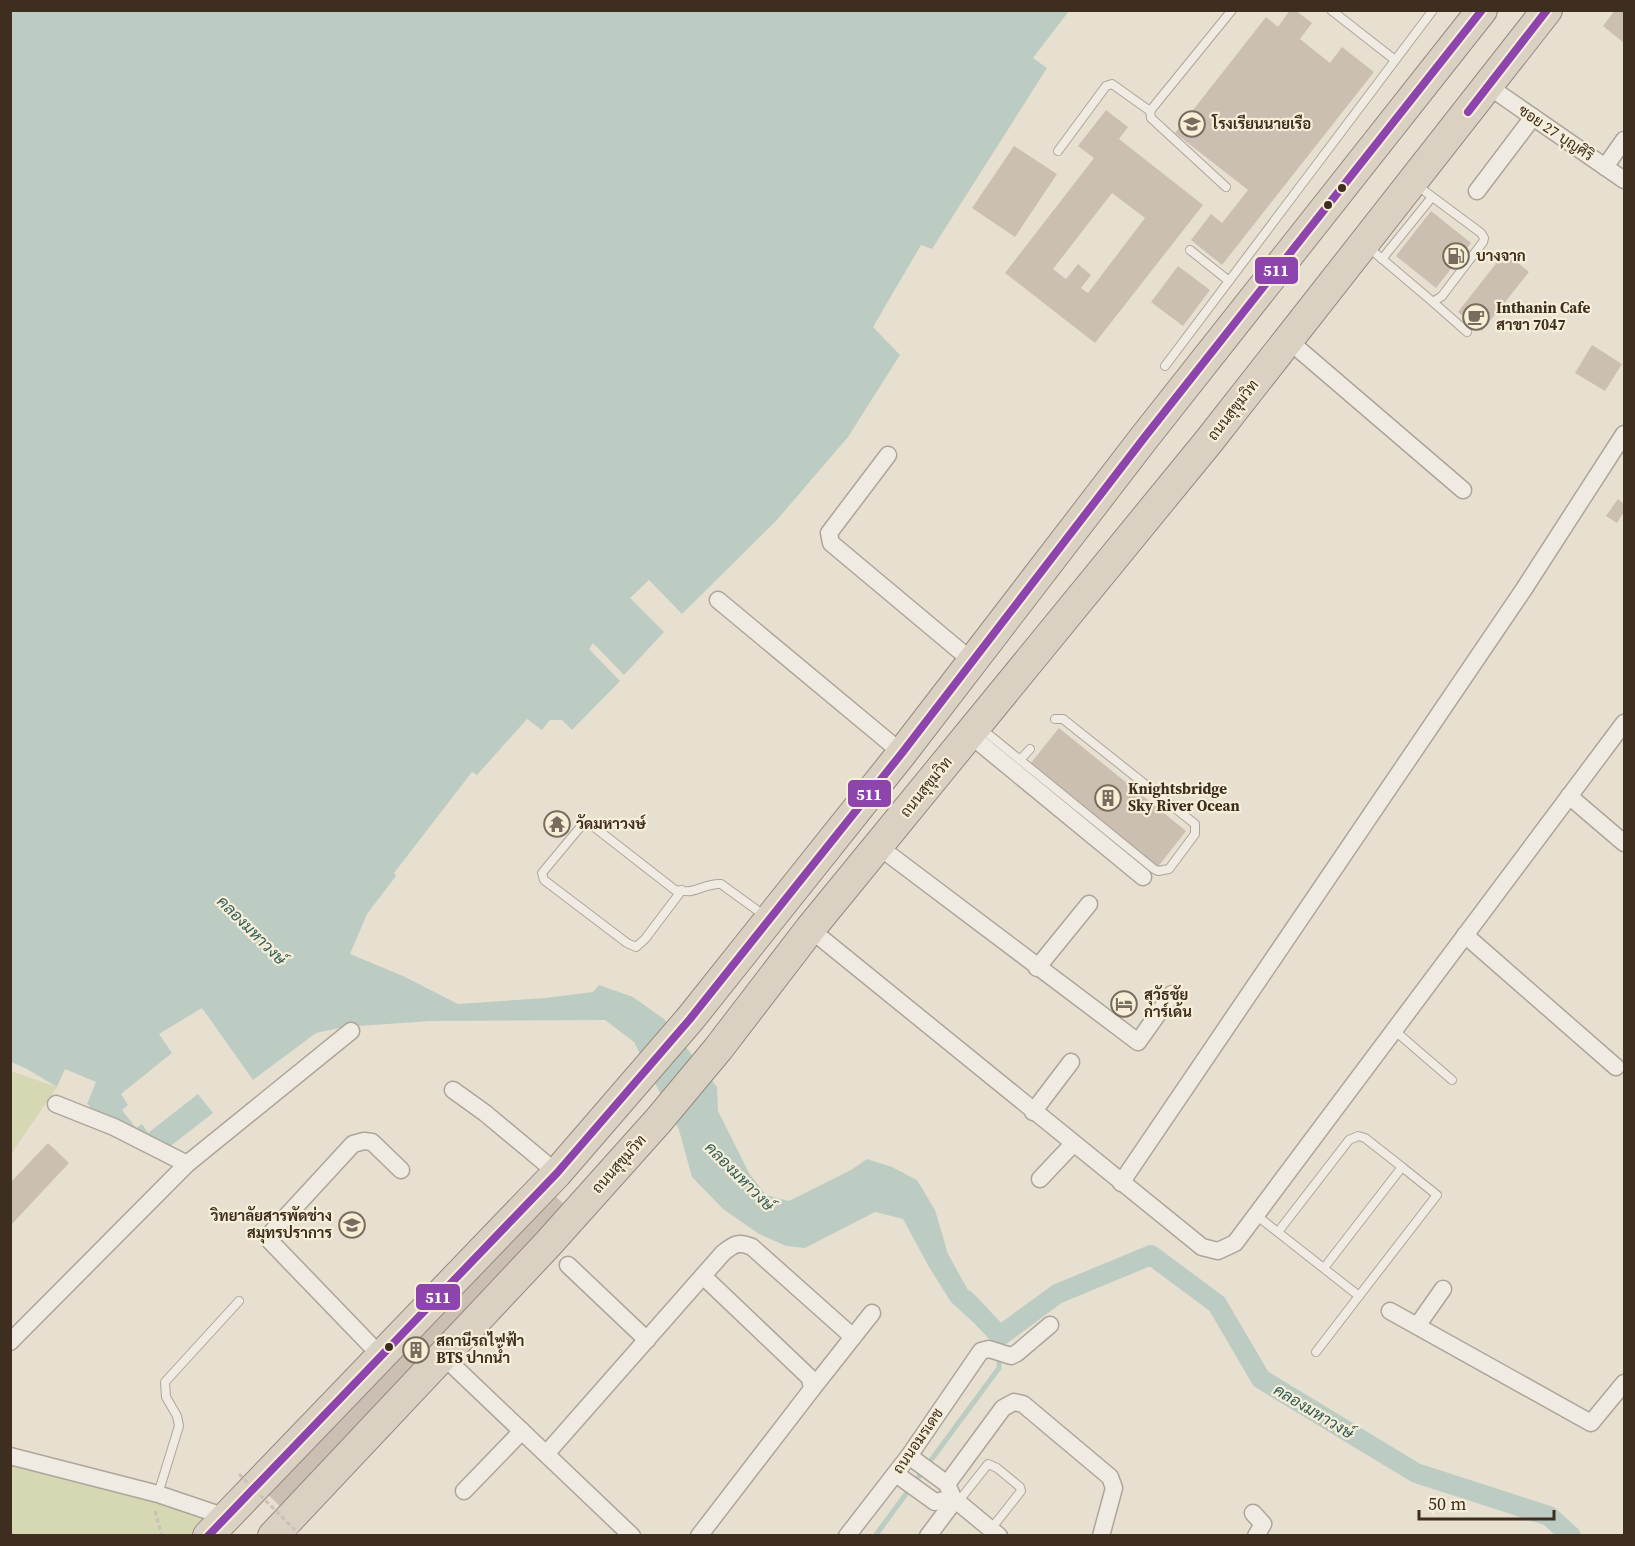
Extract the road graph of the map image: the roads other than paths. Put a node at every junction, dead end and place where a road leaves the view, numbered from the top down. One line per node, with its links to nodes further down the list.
1 (1232, 10): 8 (lane)
2 (1331, 10): 6 (lane)
3 (1433, 10): 6 (lane)
4 (1482, 10): 27 (highway)
5 (1547, 10): 7 (highway, ถนนสุขุมวิท)
6 (1395, 60): 19 (lane)
7 (1488, 86): 9 (street, ซอย 27 บุญศิริ); 15 (highway, ถนนสุขุมวิท)
8 (1150, 111): 11 (lane); 14 (lane)
9 (1533, 117): 12 (street, ซอย 27 บุญศิริ); 16 (street)
10 (1624, 141): 12 (street)
11 (1058, 152)
12 (1605, 166): 13 (street, ซอย 27 บุญศิริ)
13 (1624, 180)
14 (1226, 188)
15 (1422, 189): 18 (highway, ถนนสุขุมวิท); 20 (lane)
16 (1477, 191)
17 (1190, 250): 19 (lane)
18 (1373, 251): 20 (lane); 22 (highway, ถนนสุขุมวิท)
19 (1229, 281): 23 (lane)
20 (1433, 302): 21 (lane)
21 (1467, 332)
22 (1288, 340): 26 (street); 28 (highway, ถนนสุขุมวิท)
23 (1165, 366)
24 (1624, 434): 62 (street)
25 (888, 456): 30 (street)
26 (1463, 490)
27 (1067, 540): 28 (highway); 30 (highway)
28 (1105, 569): 33 (highway, ถนนสุขุมวิท)
29 (718, 600): 35 (street)
30 (972, 661): 35 (highway)
31 (1055, 719): 36 (lane)
32 (1624, 723): 37 (street)
33 (973, 730): 36 (lane); 39 (highway, ถนนสุขุมวิท); 40 (street)
34 (1030, 749): 36 (lane)
35 (902, 753): 43 (highway)
36 (1020, 760)
37 (1569, 795): 38 (street); 45 (street)
38 (1624, 843)
39 (878, 846): 44 (highway, ถนนสุขุมวิท); 46 (street)
40 (1143, 878)
41 (682, 891): 41 (lane); 43 (lane)
42 (1089, 904): 46 (street)
43 (770, 919): 58 (highway)
44 (810, 929): 55 (street); 79 (highway, ถนนสุขุมวิท)
45 (1465, 935): 48 (street); 51 (street)
46 (1037, 968): 47 (street)
47 (1172, 994)
48 (1394, 1030): 52 (lane); 63 (street)
49 (351, 1031): 57 (street)
50 (1071, 1062): 55 (street)
51 (1616, 1067)
52 (1452, 1080)
53 (453, 1090): 58 (street)
54 (56, 1104): 57 (street)
55 (1033, 1112): 56 (street)
56 (1073, 1144): 61 (street); 62 (street)
57 (187, 1164): 77 (street)
58 (565, 1164): 80 (highway)
59 (1402, 1167): 64 (lane); 66 (lane); 69 (lane)
60 (401, 1170): 80 (street)
61 (1040, 1179)
62 (1121, 1183): 63 (street)
63 (1256, 1215): 64 (lane)
64 (1278, 1232): 66 (lane)
65 (568, 1265): 76 (street)
66 (1324, 1268): 69 (lane)
67 (703, 1276): 75 (street); 76 (street); 82 (street)
68 (1443, 1289): 74 (street)
69 (1359, 1296): 78 (lane)
70 (238, 1301): 89 (lane)
71 (1390, 1311): 74 (street)
72 (872, 1313): 75 (street)
73 (1050, 1325): 86 (street, ถนนอมรเดช)
74 (1417, 1326): 81 (street)
75 (853, 1337): 82 (street)
76 (647, 1340): 84 (street)
77 (10, 1342)
78 (1316, 1352)
79 (442, 1354): 83 (street); 94 (highway, ถนนสุขุมวิท)
80 (380, 1356): 92 (highway)
81 (1624, 1383)
82 (812, 1389): 96 (street)
83 (522, 1431): 84 (street); 88 (street)
84 (546, 1454): 95 (street)
85 (10, 1456): 89 (street)
86 (913, 1459): 87 (street, ถนนอมรเดช); 90 (street)
87 (906, 1481): 90 (street); 97 (street, ถนนอมรเดช)
88 (464, 1491)
89 (158, 1494): 92 (street)
90 (953, 1496): 93 (street); 93 (lane); 98 (street); 99 (street)
91 (1253, 1513): 100 (street)
92 (217, 1526)
93 (995, 1532)
94 (279, 1535)
95 (632, 1536)
96 (699, 1536)
97 (847, 1536)
98 (928, 1536)
99 (1101, 1536)
100 (1256, 1536)

